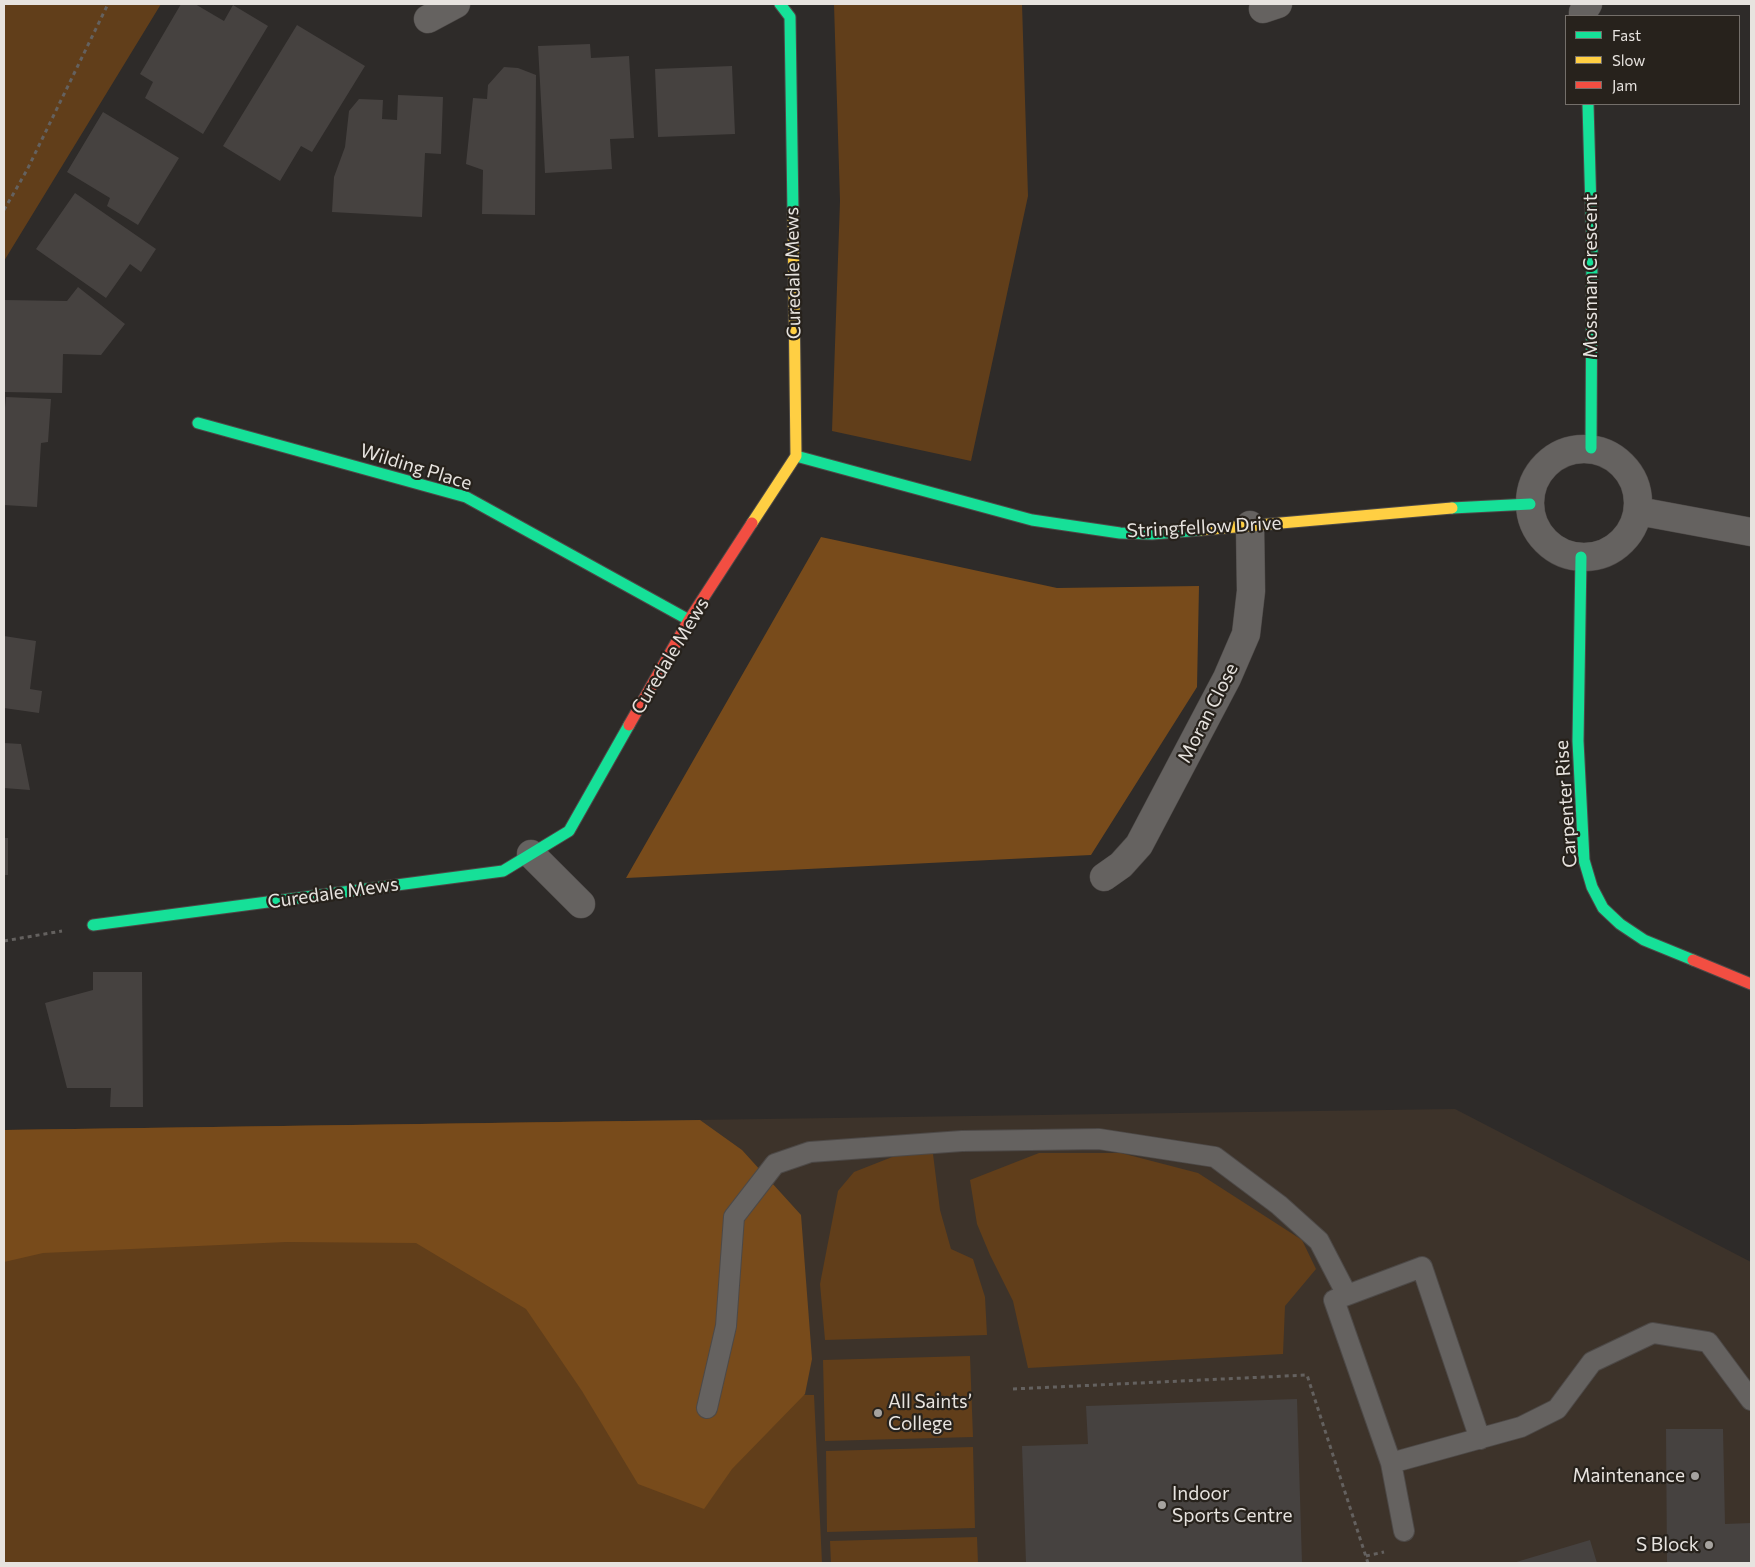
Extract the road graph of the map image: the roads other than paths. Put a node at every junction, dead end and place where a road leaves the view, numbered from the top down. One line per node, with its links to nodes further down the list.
1 (456, 4): 3 (street)
2 (780, 4): 7 (street, Curedale Mews)
3 (428, 19)
4 (1588, 105): 6 (street, Mossman Crescent)
5 (198, 423): 13 (street, Wilding Place)
6 (1591, 448): 8 (street); 9 (street)
7 (796, 456): 10 (street, Stringfellow Drive); 13 (street, Curedale Mews)
8 (1530, 504): 10 (street, Stringfellow Drive); 12 (street)
9 (1638, 511): 11 (street); 12 (street)
10 (1250, 525): 15 (street, Moran Close)
11 (1751, 532)
12 (1582, 557): 18 (street, Carpenter Rise)
13 (689, 620): 14 (street, Curedale Mews)
14 (531, 854): 16 (street); 17 (street, Curedale Mews)
15 (1104, 877)
16 (581, 904)
17 (93, 925)
18 (1751, 984)
19 (1347, 1295): 21 (lane); 22 (lane); 23 (lane)
20 (1751, 1400): 22 (lane)
21 (707, 1408)
22 (1480, 1438): 23 (lane)
23 (1392, 1463): 24 (lane)
24 (1404, 1531)

